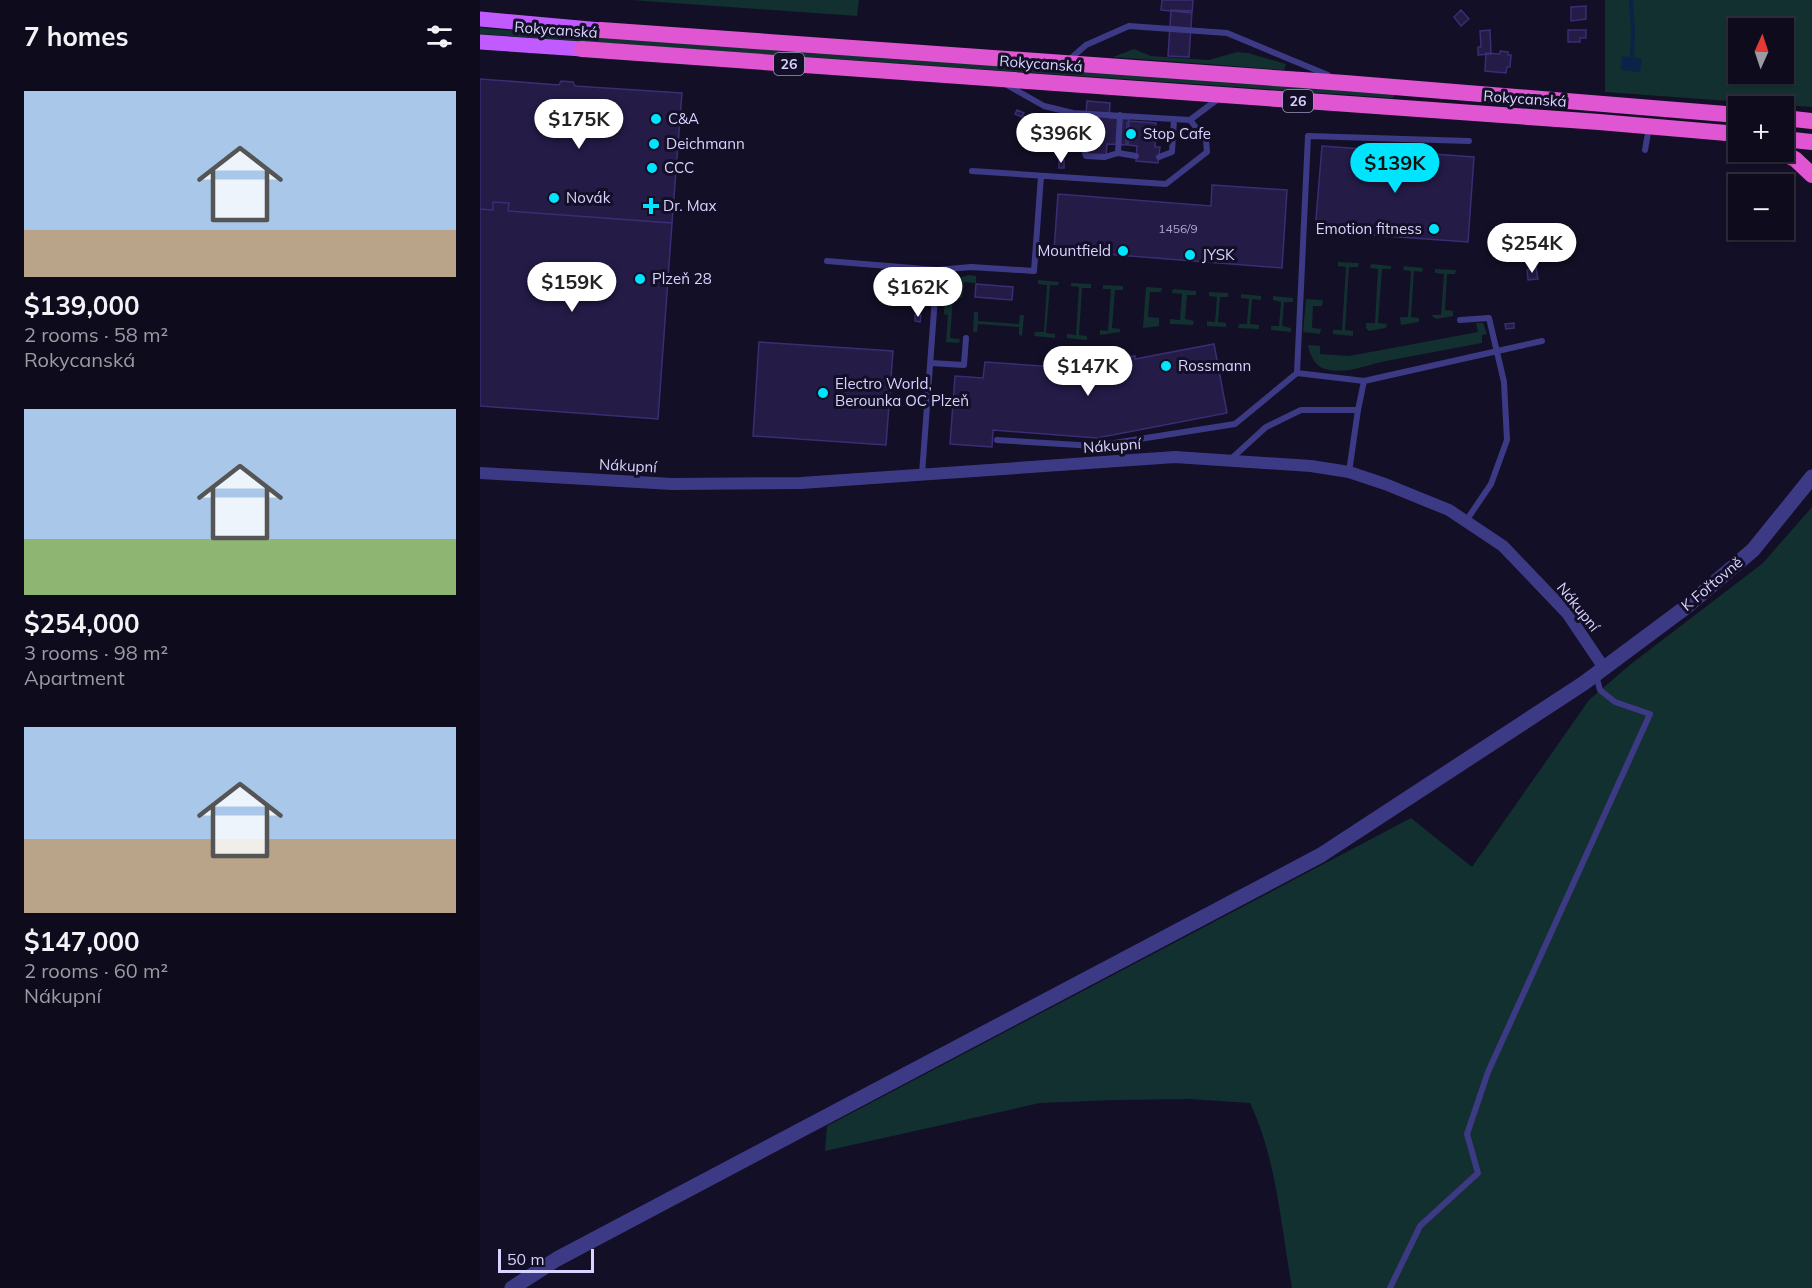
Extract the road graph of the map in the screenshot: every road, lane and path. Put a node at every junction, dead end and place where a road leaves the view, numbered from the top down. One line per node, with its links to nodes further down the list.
1 (480, 19): 2 (main road, Rokycanská / 26)
2 (601, 30): 5 (highway, Rokycanská / 26)
3 (480, 42): 4 (main road, Rokycanská / 26)
4 (582, 50): 6 (highway, Rokycanská / 26)
5 (1066, 63): 7 (highway, Rokycanská / 26); 7 (lane)
6 (996, 79): 8 (highway, Rokycanská / 26); 9 (lane)
7 (1346, 83): 10 (highway, Rokycanská / 26)
8 (1223, 95): 14 (lane); 16 (highway, Rokycanská / 26)
9 (1073, 113): 11 (lane); 22 (lane)
10 (1728, 114)
11 (1120, 116): 12 (lane); 22 (lane)
12 (1174, 119): 14 (lane); 24 (lane)
13 (1794, 119): 15 (highway)
14 (1190, 120): 28 (lane)
15 (1812, 121)
16 (1649, 126): 17 (highway, 26); 21 (lane)
17 (1728, 134)
18 (1794, 140): 20 (highway)
19 (1469, 141): 36 (lane)
20 (1812, 142)
21 (1645, 150)
22 (1118, 153): 23 (lane)
23 (1136, 156)
24 (1159, 157)
25 (1794, 159): 27 (highway)
26 (972, 171): 28 (lane)
27 (1812, 175)
28 (1041, 176): 30 (lane)
29 (827, 261): 30 (lane)
30 (937, 270): 35 (lane)
31 (1460, 321): 34 (lane)
32 (966, 338): 35 (lane)
33 (1542, 341): 34 (lane)
34 (1498, 352): 37 (lane); 45 (lane)
35 (931, 363): 43 (lane)
36 (1297, 373): 37 (lane); 39 (lane)
37 (1364, 381): 38 (lane)
38 (1358, 410): 40 (lane); 41 (lane)
39 (997, 440)
40 (1229, 461): 41 (street, Nákupní); 43 (street, Nákupní)
41 (1349, 472): 45 (street, Nákupní)
42 (480, 473): 43 (street, Nákupní)
43 (922, 474)
44 (1812, 477): 46 (street, K Fořtovně)
45 (1466, 521): 46 (street, Nákupní)
46 (1600, 671): 47 (street, K Fořtovně); 48 (lane)
47 (512, 1288)
48 (1390, 1288)

